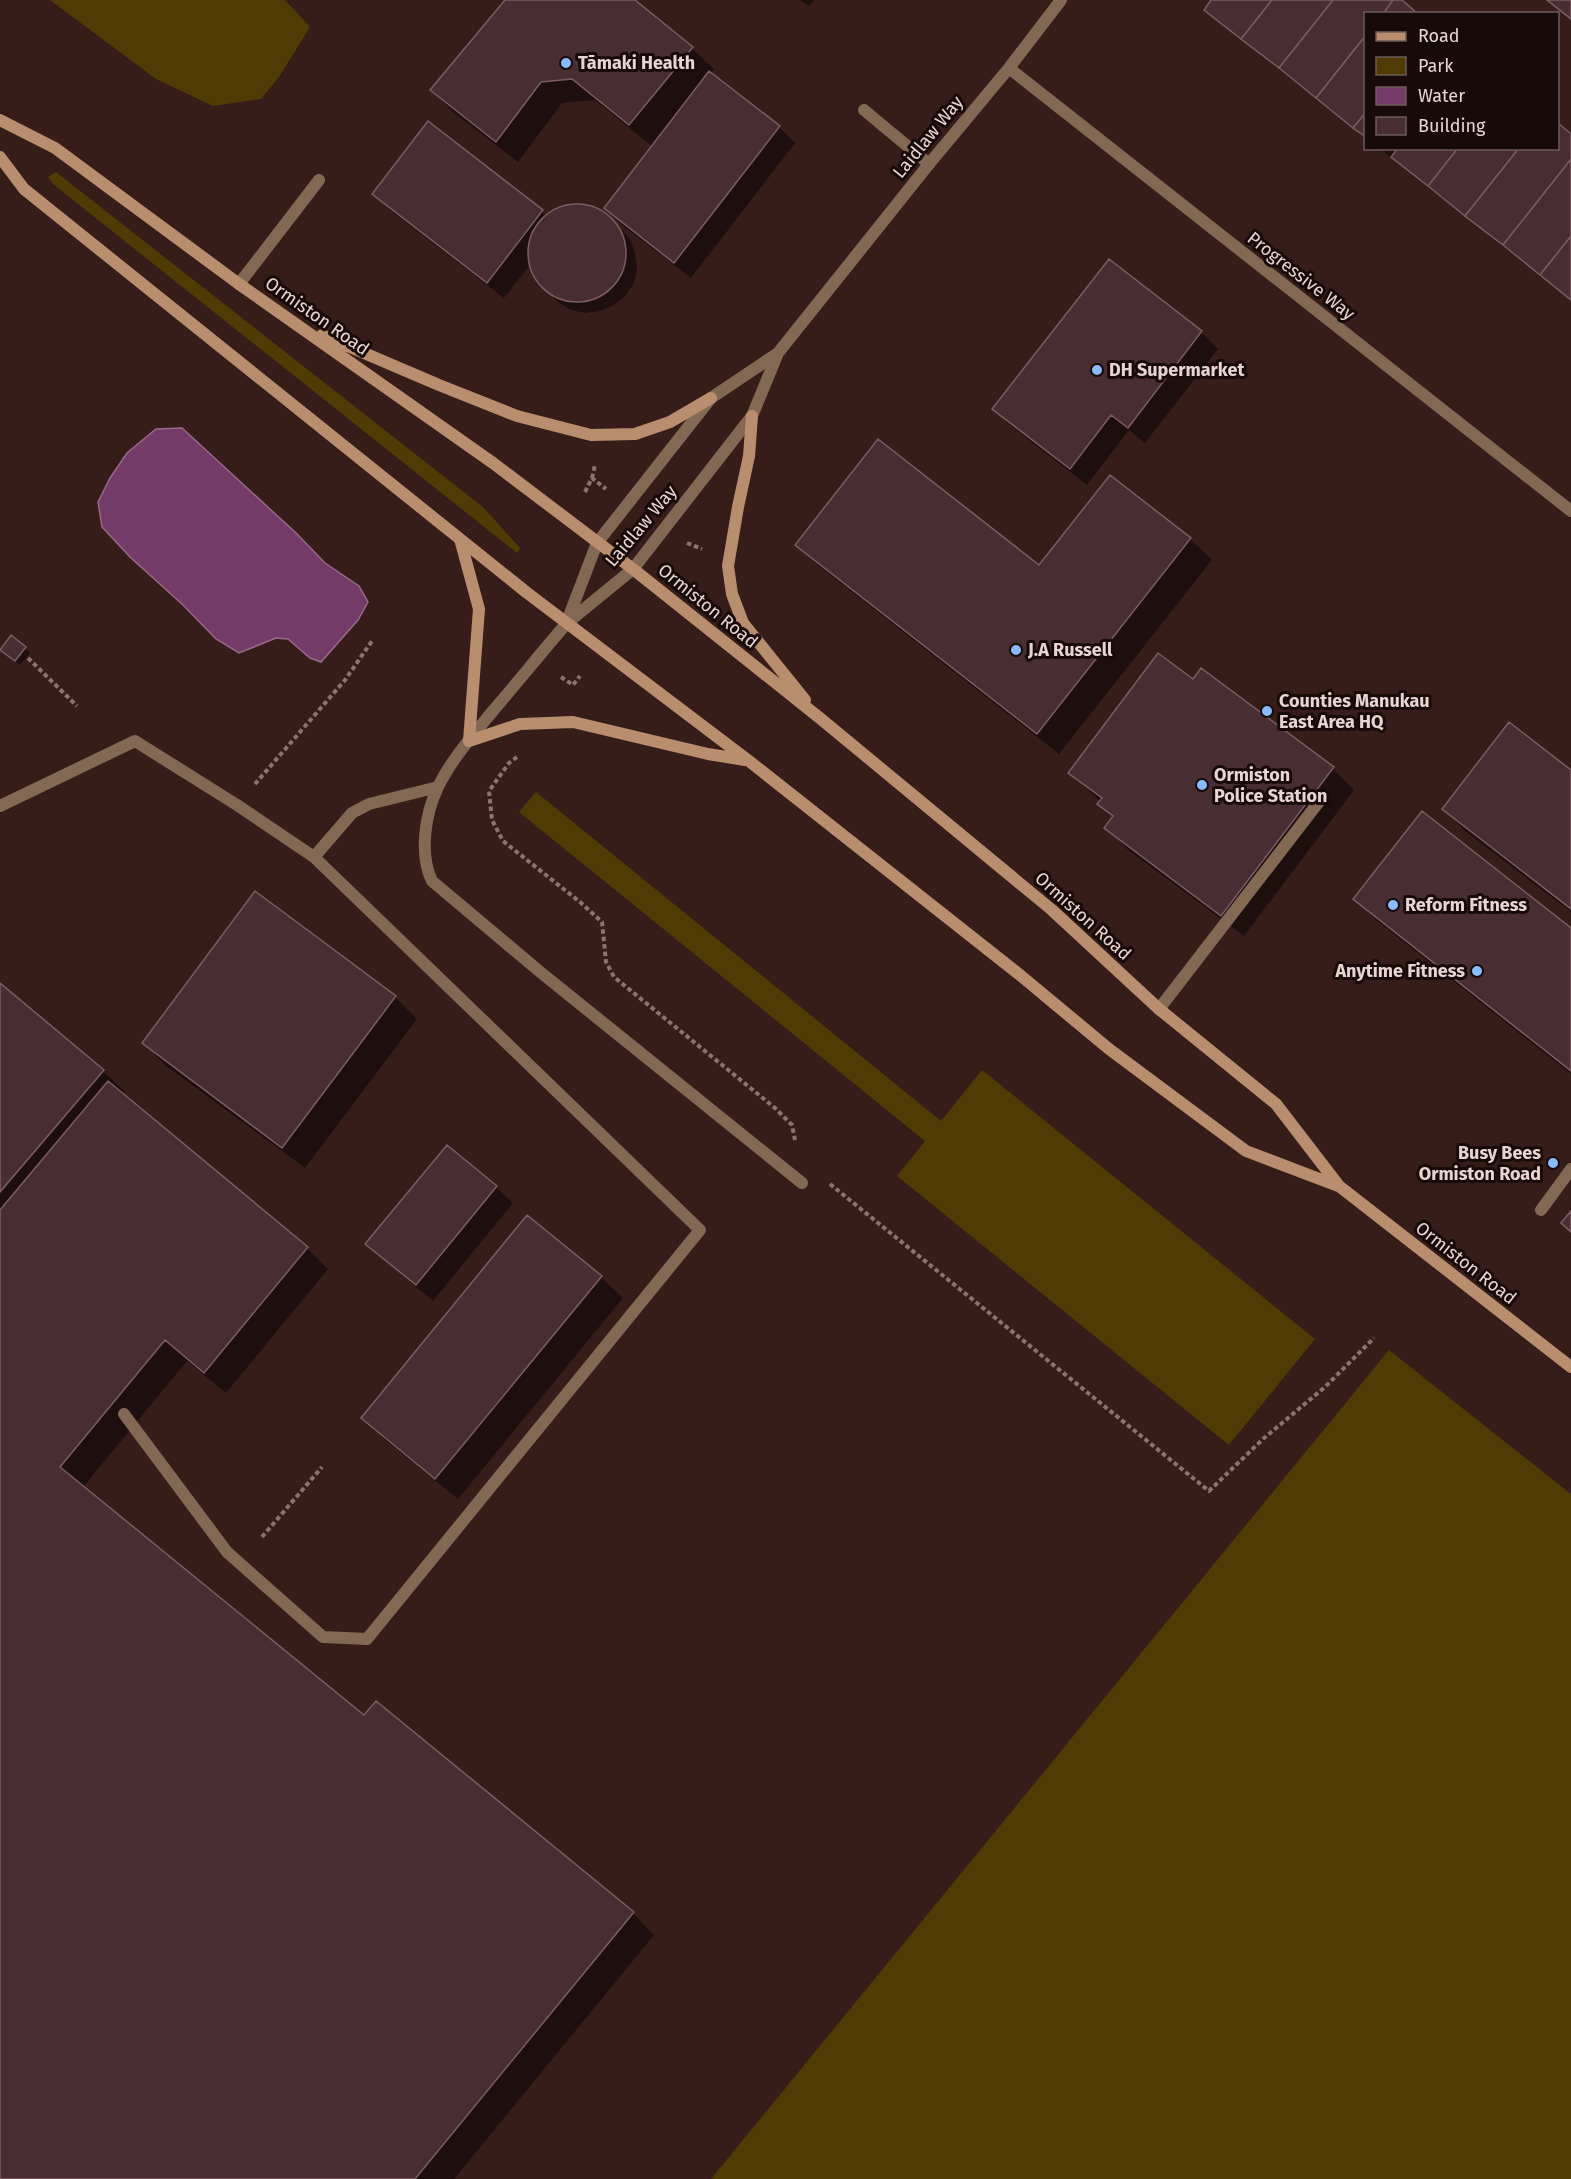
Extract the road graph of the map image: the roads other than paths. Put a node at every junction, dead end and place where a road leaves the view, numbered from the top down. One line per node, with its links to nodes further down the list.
1 (1061, 0): 2 (street, Laidlaw Way)
2 (1008, 68): 6 (street, Laidlaw Way); 13 (street, Progressive Way)
3 (864, 110): 6 (street)
4 (0, 120): 8 (main road, Ormiston Road)
5 (0, 157): 14 (main road, Ormiston Road)
6 (929, 164): 10 (street, Laidlaw Way)
7 (320, 180): 8 (street)
8 (239, 284): 9 (main road, Ormiston Road)
9 (298, 325): 11 (main road); 15 (main road, Ormiston Road)
10 (778, 353): 11 (street, Laidlaw Way); 12 (street, Laidlaw Way)
11 (711, 398): 15 (street, Laidlaw Way)
12 (752, 416): 16 (street, Laidlaw Way); 18 (main road)
13 (1571, 511)
14 (460, 539): 17 (main road, Ormiston Road); 19 (main road)
15 (597, 543): 16 (main road, Ormiston Road); 17 (street, Laidlaw Way)
16 (633, 569): 17 (street, Laidlaw Way); 18 (main road, Ormiston Road)
17 (566, 624): 19 (street); 20 (main road, Ormiston Road)
18 (820, 719): 25 (main road, Ormiston Road)
19 (469, 741): 20 (main road); 21 (street)
20 (749, 761): 28 (main road, Ormiston Road)
21 (438, 787): 24 (street); 27 (street)
22 (1321, 799): 25 (street)
23 (0, 806): 24 (street)
24 (314, 857): 31 (street)
25 (1159, 1009): 28 (main road, Ormiston Road)
26 (1571, 1169): 29 (street)
27 (802, 1183)
28 (1339, 1186): 30 (main road, Ormiston Road)
29 (1541, 1210)
30 (1571, 1368)
31 (124, 1414)

